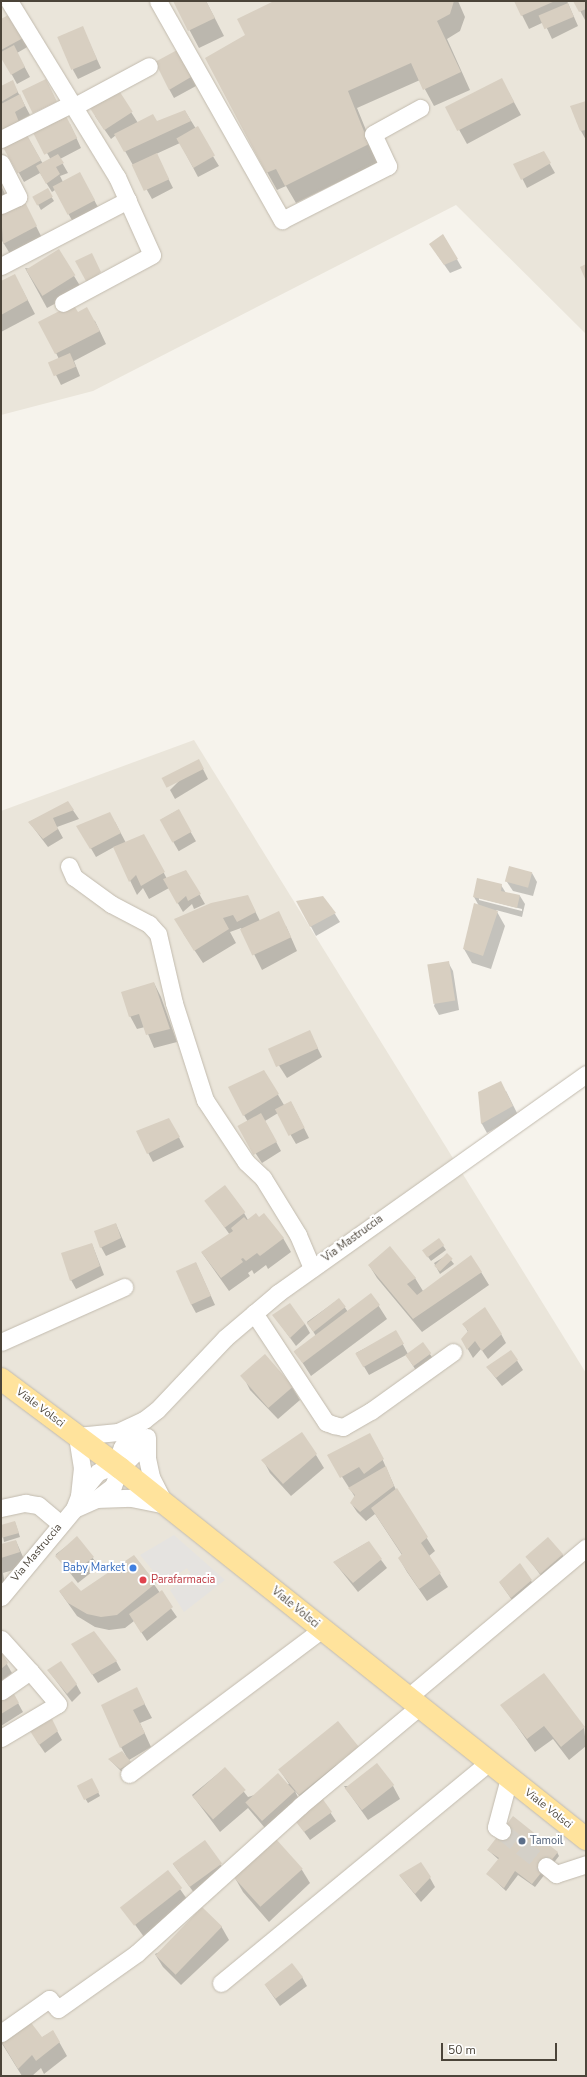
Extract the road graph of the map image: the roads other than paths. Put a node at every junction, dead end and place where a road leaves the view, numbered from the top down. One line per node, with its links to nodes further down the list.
1 (9, 1): 4 (street)
2 (158, 1): 5 (street)
3 (149, 66): 4 (street)
4 (72, 105): 6 (street); 8 (street)
5 (420, 108)
6 (1, 139)
7 (1, 163): 9 (street)
8 (128, 200): 10 (street); 11 (street)
9 (1, 205)
10 (1, 266)
11 (63, 304)
12 (69, 866): 14 (street)
13 (586, 1074): 14 (street, Via Mastruccia)
14 (312, 1268): 16 (street, Via Mastruccia)
15 (124, 1287): 17 (street)
16 (254, 1313): 18 (street); 20 (street, Via Mastruccia)
17 (1, 1342)
18 (453, 1352)
19 (1, 1379): 22 (main road, Viale Volsci)
20 (157, 1410): 21 (street, Via Mastruccia); 23 (street)
21 (138, 1424): 22 (street); 24 (street)
22 (77, 1436): 24 (main road, Viale Volsci); 26 (street)
23 (146, 1442): 24 (street); 27 (street)
24 (117, 1466): 25 (street); 26 (street, Via Mastruccia); 27 (main road, Viale Volsci)
25 (96, 1499): 26 (street); 27 (street)
26 (76, 1502): 29 (street, Via Mastruccia)
27 (166, 1504): 32 (main road, Viale Volsci)
28 (1, 1508): 29 (street)
29 (61, 1524): 31 (street, Via Mastruccia)
30 (586, 1548): 36 (street)
31 (1, 1597)
32 (322, 1629): 36 (main road, Viale Volsci); 39 (street)
33 (1, 1639): 34 (street)
34 (30, 1671): 35 (street); 37 (street)
35 (1, 1691)
36 (413, 1702): 38 (main road, Viale Volsci); 46 (street)
37 (1, 1738)
38 (489, 1762): 40 (main road, Viale Volsci); 45 (street)
39 (129, 1774)
40 (509, 1778): 41 (street); 42 (main road, Viale Volsci)
41 (502, 1831)
42 (586, 1839)
43 (586, 1864): 44 (street)
44 (546, 1866)
45 (221, 1983)
46 (1, 2033)

